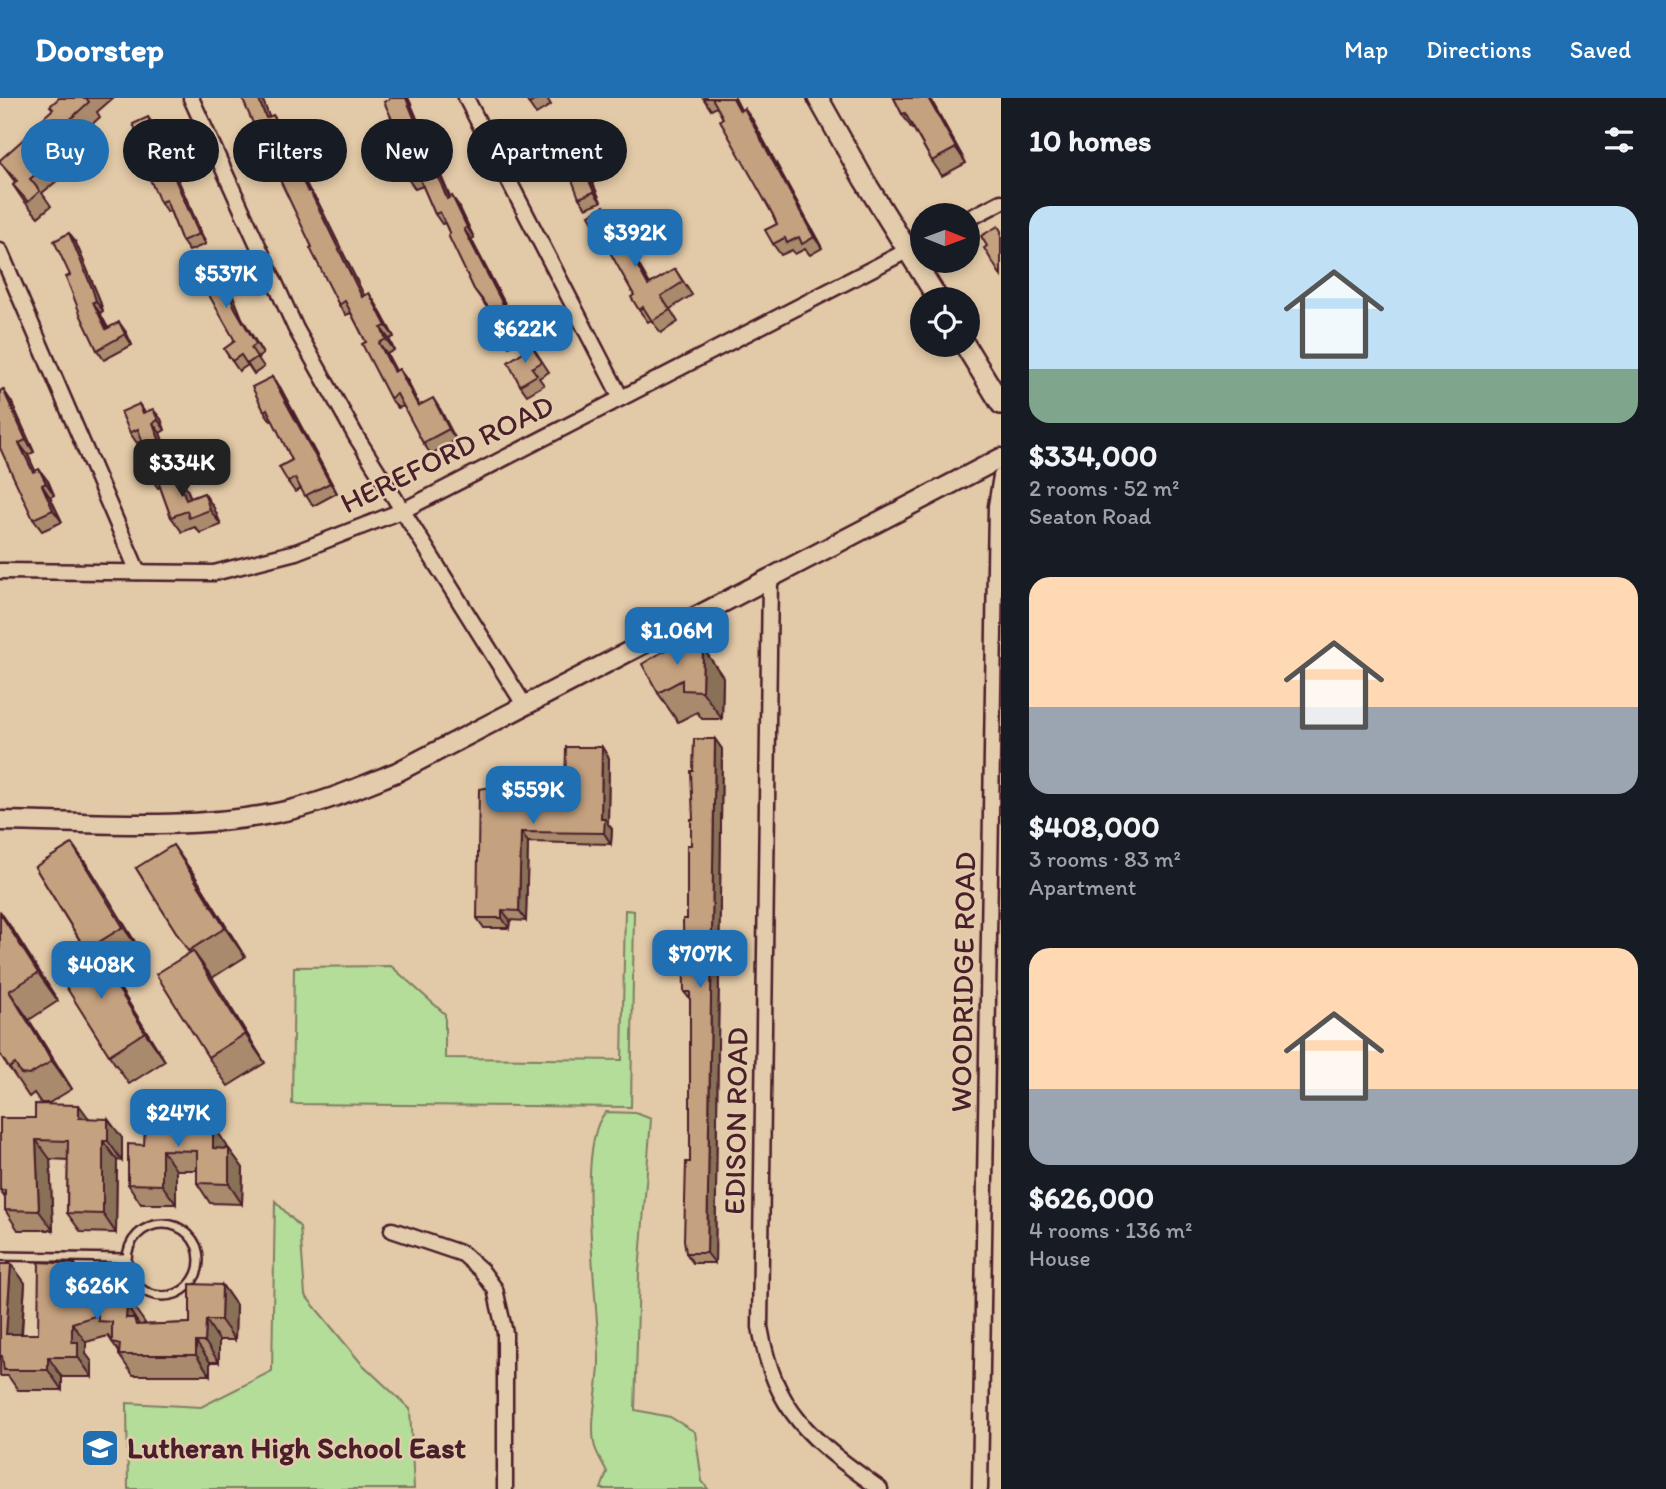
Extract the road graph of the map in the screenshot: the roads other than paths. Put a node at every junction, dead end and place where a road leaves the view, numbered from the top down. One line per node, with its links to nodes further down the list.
1 (191, 98): 14 (street)
2 (466, 98): 10 (street)
3 (818, 98): 6 (main road)
4 (1001, 202): 5 (street)
5 (980, 213)
6 (910, 240)
7 (910, 249): 10 (street, HEREFORD ROAD)
8 (0, 250): 16 (street)
9 (972, 357): 11 (main road)
10 (621, 398): 14 (street, HEREFORD ROAD)
11 (1001, 404)
12 (1001, 458): 17 (street)
13 (1001, 476): 19 (street, WOODRIDGE ROAD)
14 (404, 510): 16 (street, HEREFORD ROAD); 18 (street)
15 (0, 570): 16 (street, HEREFORD ROAD)
16 (138, 572)
17 (770, 580): 18 (street); 27 (street, EDISON ROAD)
18 (525, 706): 20 (street)
19 (998, 752): 28 (street, WOODRIDGE ROAD)
20 (0, 821)
21 (392, 1230): 26 (street)
22 (0, 1256): 23 (lane)
23 (44, 1257): 24 (lane); 25 (lane)
24 (125, 1258): 24 (lane)
25 (44, 1271)
26 (505, 1489)
27 (880, 1489)
28 (980, 1489)

